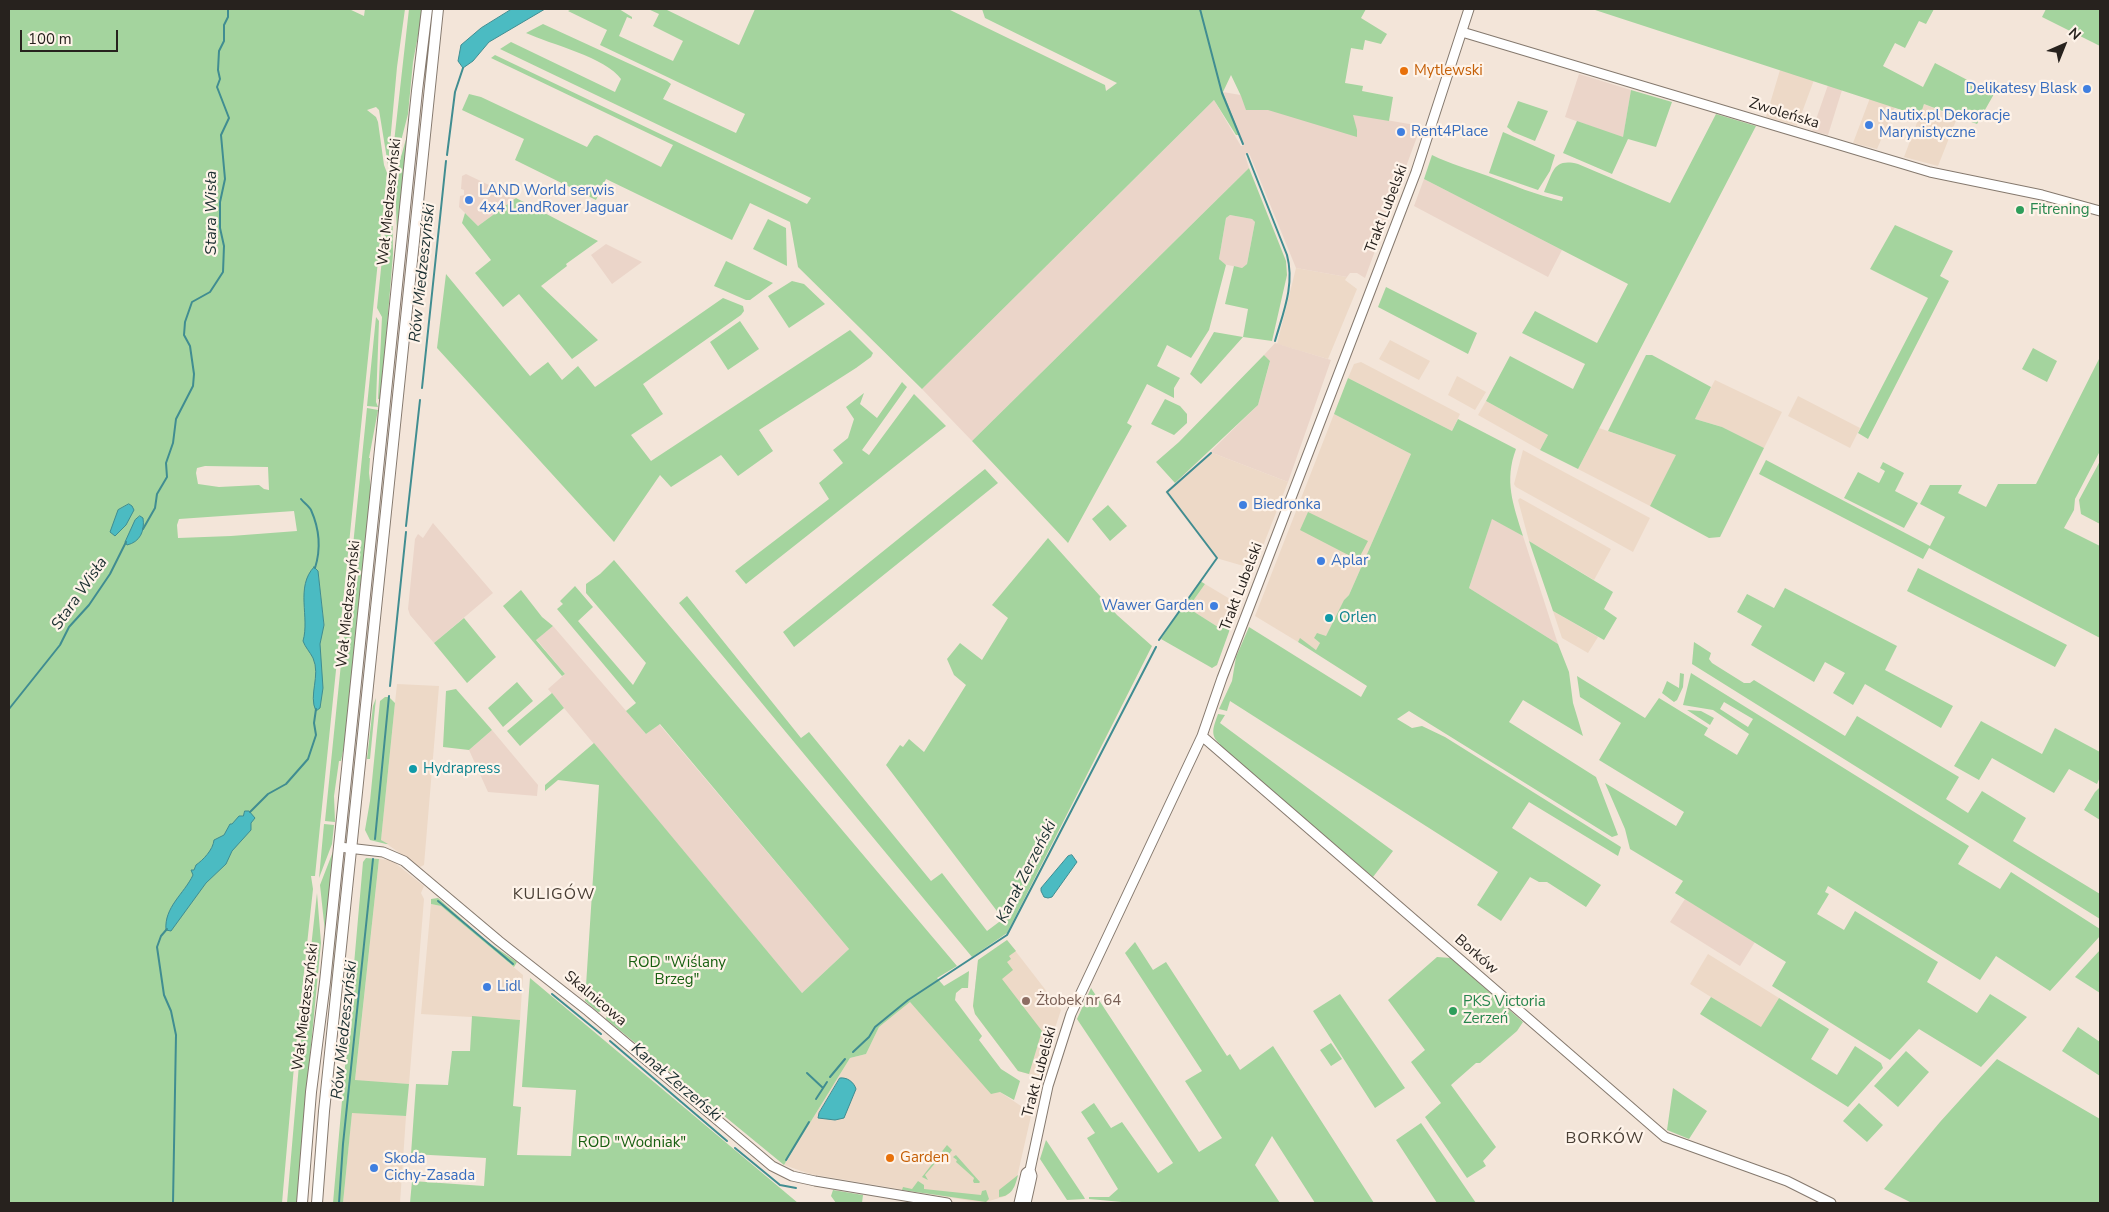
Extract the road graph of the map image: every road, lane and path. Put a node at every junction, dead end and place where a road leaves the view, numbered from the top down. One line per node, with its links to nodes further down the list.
1 (427, 9): 5 (main road, Wał Miedzeszyński)
2 (438, 9): 6 (main road, Wał Miedzeszyński)
3 (1469, 9): 4 (street, Trakt Lubelski)
4 (1462, 32): 9 (street, Zwoleńska); 10 (street, Trakt Lubelski)
5 (419, 74): 6 (main road); 7 (main road, Wał Miedzeszyński)
6 (431, 77): 8 (main road, Wał Miedzeszyński)
7 (417, 90): 8 (main road); 11 (main road, Wał Miedzeszyński)
8 (429, 92): 12 (main road, Wał Miedzeszyński)
9 (2100, 212)
10 (1202, 736): 16 (street, Trakt Lubelski); 17 (street, Borków)
11 (339, 847): 12 (street, Skalnicowa); 13 (main road, Wał Miedzeszyński)
12 (351, 848): 14 (main road, Wał Miedzeszyński); 15 (street, Skalnicowa)
13 (302, 1203)
14 (317, 1203)
15 (947, 1203)
16 (1022, 1203)
17 (1831, 1203)

